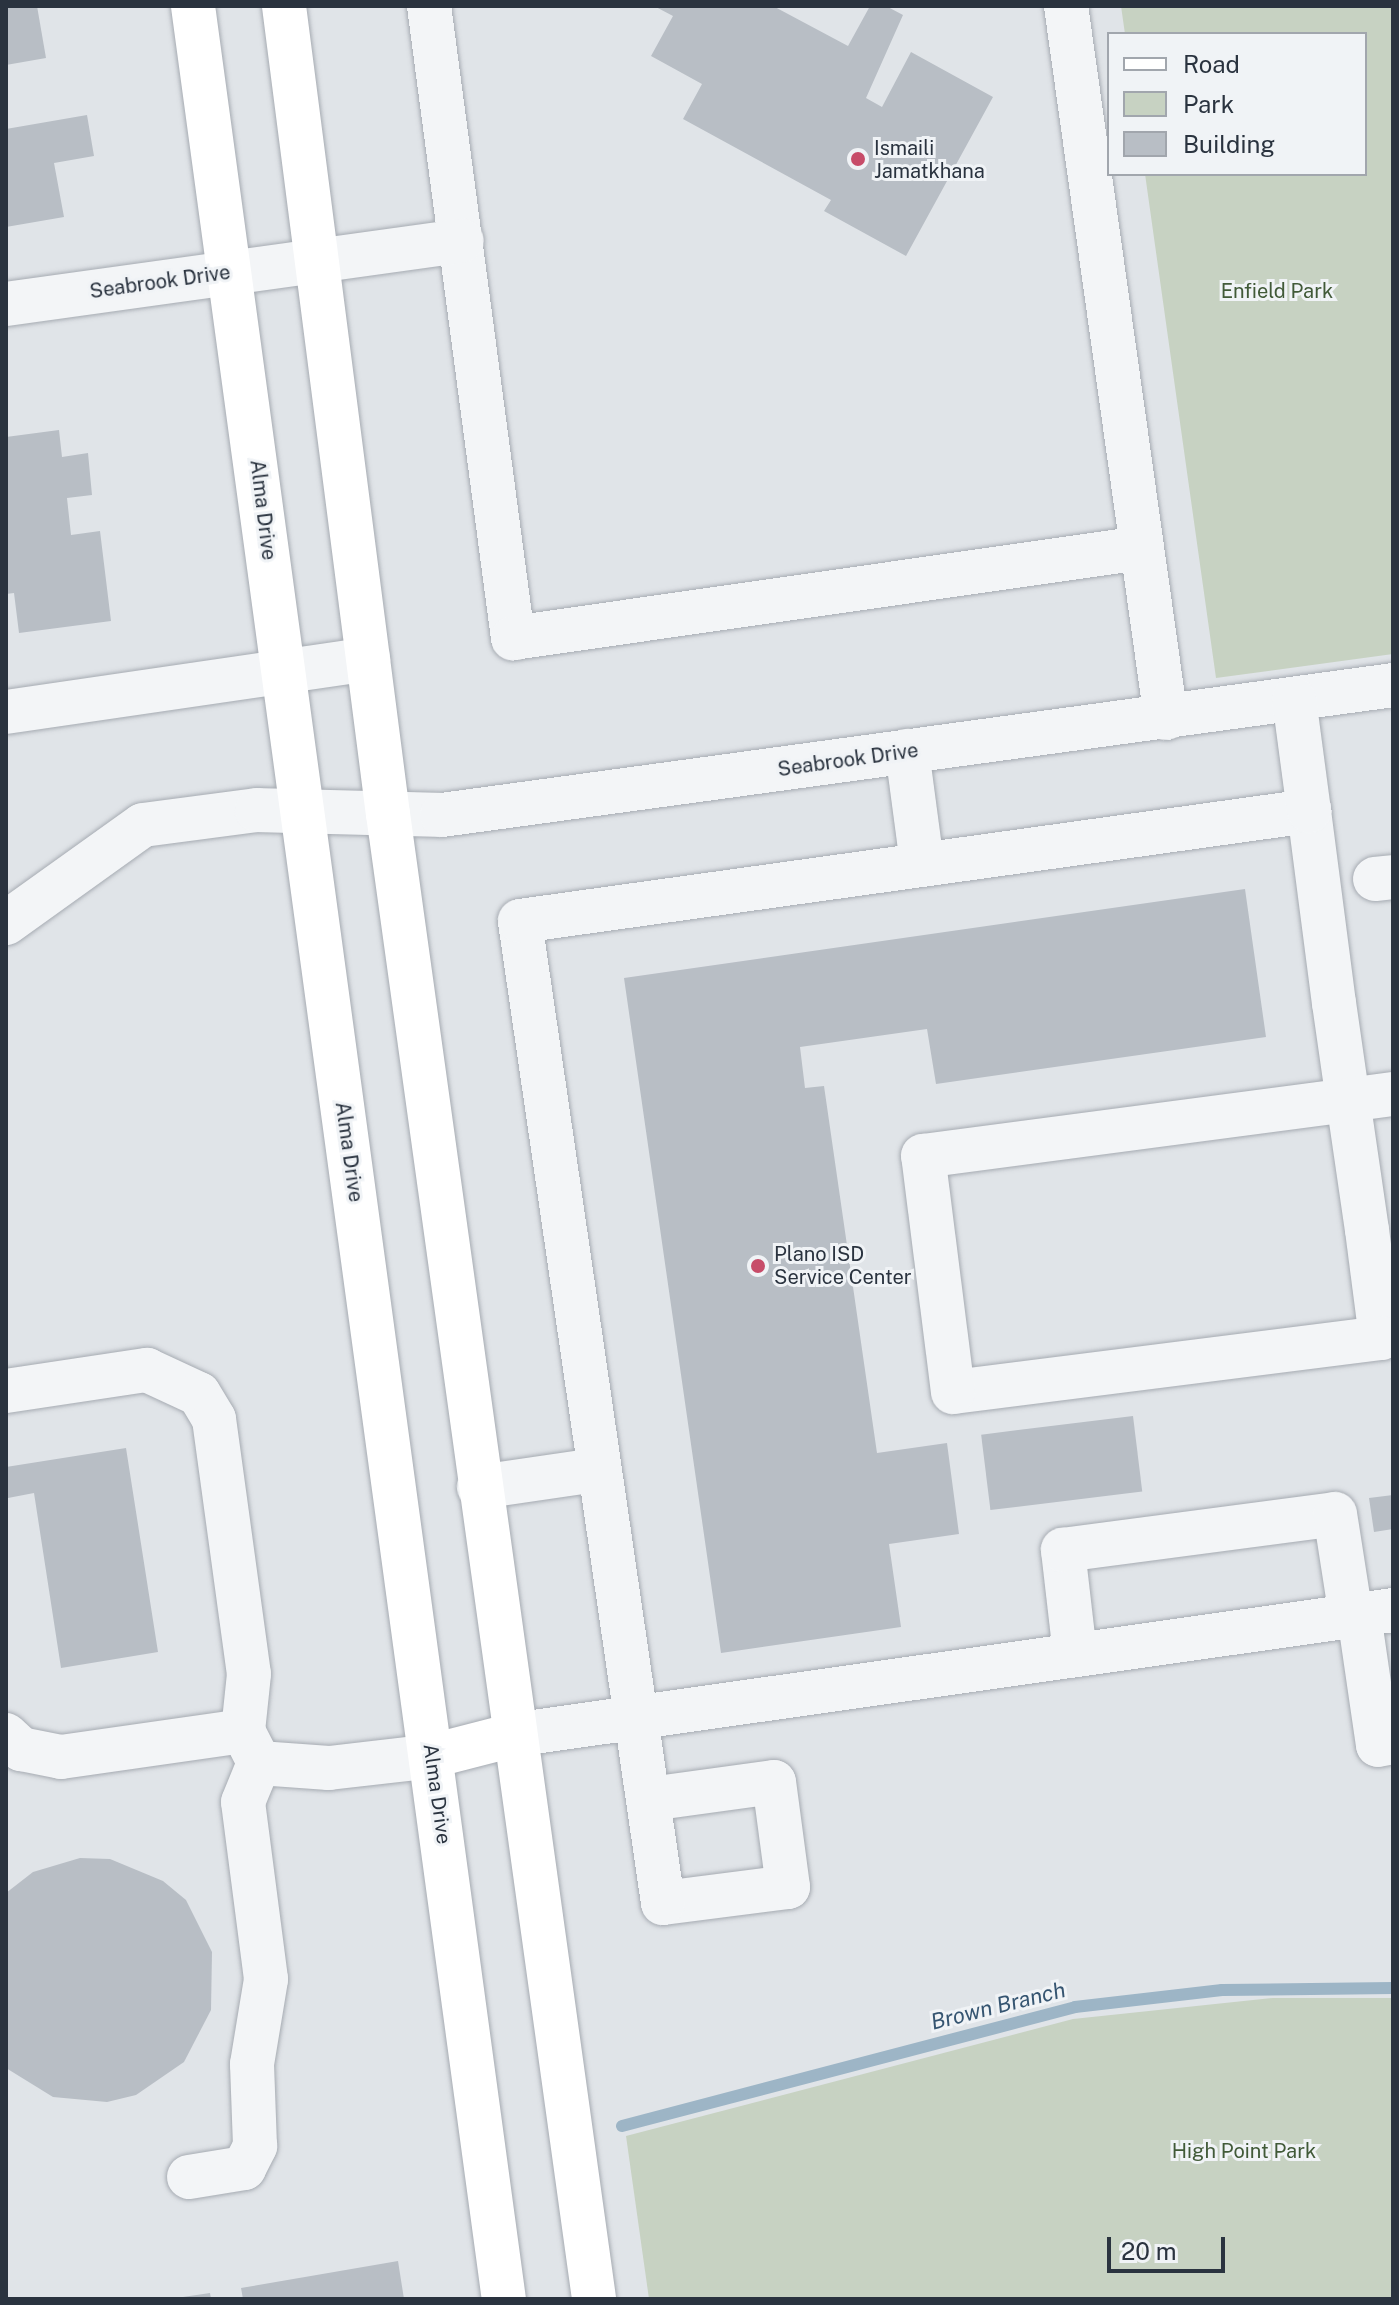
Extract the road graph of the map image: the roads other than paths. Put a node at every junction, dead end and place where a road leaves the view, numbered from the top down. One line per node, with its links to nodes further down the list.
1 (193, 6): 7 (main road, Alma Drive)
2 (284, 6): 6 (main road)
3 (429, 6): 5 (street)
4 (1066, 6): 9 (street)
5 (462, 241): 6 (street, Seabrook Drive); 9 (street)
6 (315, 262): 7 (street, Seabrook Drive); 10 (main road)
7 (232, 272): 8 (street, Seabrook Drive); 11 (main road, Alma Drive)
8 (6, 304)
9 (1141, 548): 15 (street)
10 (368, 659): 11 (street); 19 (main road)
11 (284, 672): 14 (street); 18 (main road, Alma Drive)
12 (1393, 685): 13 (street, Seabrook Drive)
13 (1294, 699): 15 (street, Seabrook Drive); 17 (street)
14 (6, 712)
15 (1166, 718): 16 (street, Seabrook Drive)
16 (907, 751): 19 (street, Seabrook Drive); 20 (street)
17 (1309, 811): 20 (street); 23 (street)
18 (301, 813): 19 (street, Seabrook Drive); 21 (street, Seabrook Drive); 36 (main road, Alma Drive)
19 (388, 814): 28 (main road)
20 (922, 864): 27 (street)
21 (6, 923)
22 (1393, 1094): 23 (street)
23 (1348, 1100): 24 (street); 25 (street)
24 (1380, 1228): 25 (street)
25 (1387, 1344)
26 (6, 1391): 35 (street)
27 (595, 1470): 28 (street); 31 (street)
28 (479, 1487): 33 (main road)
29 (1368, 1614): 30 (street); 30 (street); 34 (street)
30 (1075, 1654): 31 (street)
31 (635, 1714): 33 (street); 37 (street)
32 (6, 1735): 35 (street)
33 (513, 1735): 36 (main road); 40 (main road)
34 (1393, 1742)
35 (251, 1747): 36 (street); 38 (street)
36 (432, 1756): 39 (main road, Alma Drive)
37 (650, 1799)
38 (189, 2177)
39 (504, 2299)
40 (594, 2299)

